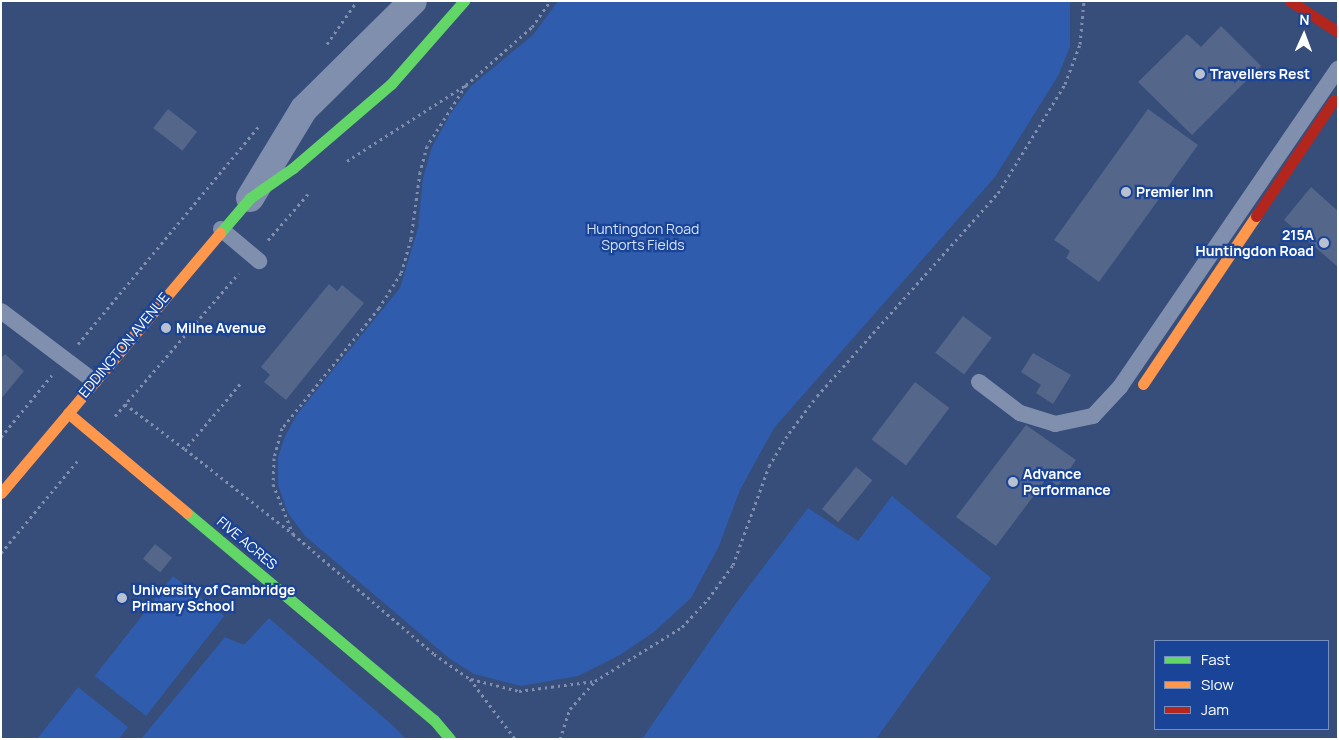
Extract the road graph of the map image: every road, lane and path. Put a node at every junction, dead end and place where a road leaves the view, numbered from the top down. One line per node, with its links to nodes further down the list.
1 (357, 1): 8 (path)
2 (413, 1): 15 (street, EDDINGTON AVENUE)
3 (464, 1): 15 (street, EDDINGTON AVENUE)
4 (550, 1): 10 (path)
5 (1084, 1): 33 (path)
6 (1290, 1): 7 (street)
7 (1338, 32)
8 (324, 48)
9 (1338, 69): 21 (lane)
10 (466, 85): 13 (path); 30 (path)
11 (1334, 100): 23 (street)
12 (262, 122): 19 (path)
13 (345, 163)
14 (312, 190): 17 (path)
15 (250, 198): 16 (street, EDDINGTON AVENUE)
16 (221, 229): 17 (lane); 20 (street, EDDINGTON AVENUE)
17 (256, 258): 24 (path)
18 (1, 311): 19 (lane)
19 (65, 359): 20 (lane); 26 (path)
20 (94, 381): 25 (street, EDDINGTON AVENUE)
21 (979, 382)
22 (240, 384): 28 (path)
23 (1143, 384)
24 (125, 404): 27 (path); 28 (path)
25 (68, 413): 27 (street, FIVE ACRES); 29 (street, EDDINGTON AVENUE)
26 (1, 436)
27 (97, 437): 31 (path); 34 (street, FIVE ACRES)
28 (185, 450): 30 (path)
29 (1, 493)
30 (293, 534): 32 (path)
31 (1, 553)
32 (470, 679): 33 (path); 35 (path)
33 (595, 681): 36 (path)
34 (450, 739)
35 (515, 739)
36 (560, 739)

